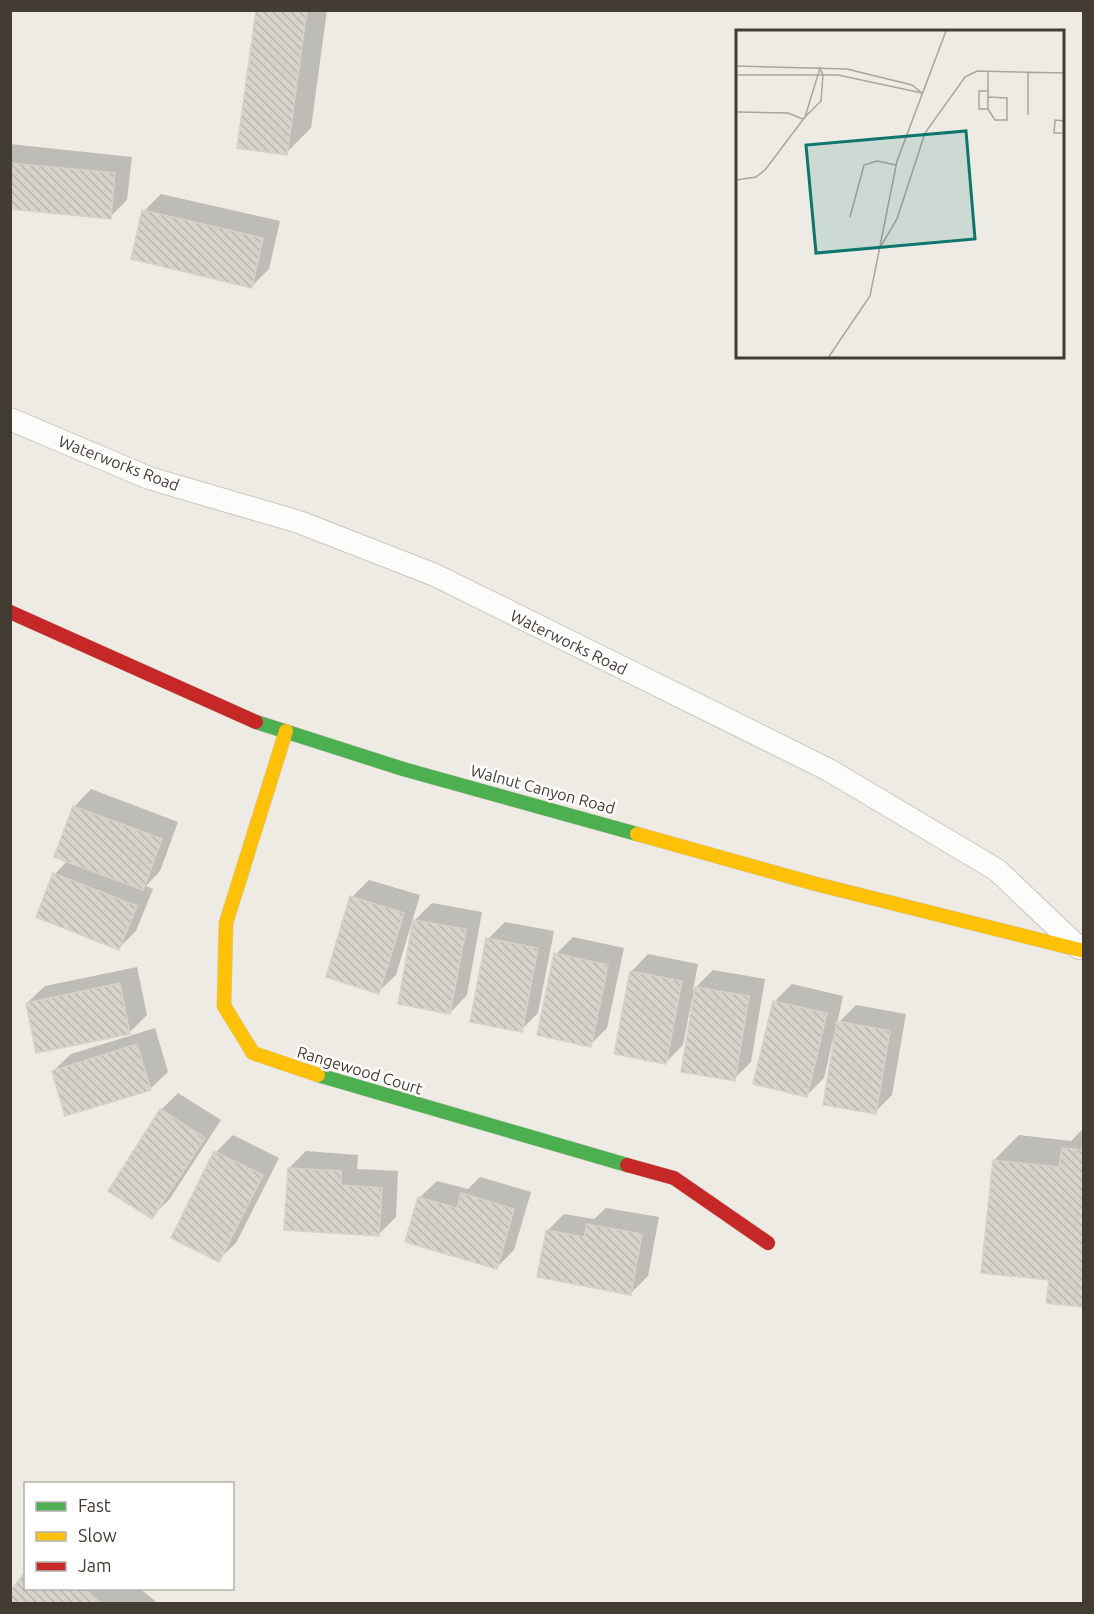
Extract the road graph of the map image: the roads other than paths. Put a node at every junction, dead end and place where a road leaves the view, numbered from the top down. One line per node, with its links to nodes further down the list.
1 (10, 419): 4 (lane, Waterworks Road)
2 (10, 612): 3 (main road, Walnut Canyon Road)
3 (286, 731): 4 (main road, Walnut Canyon Road); 5 (main road, Rangewood Court)
4 (1083, 951)
5 (768, 1243)

